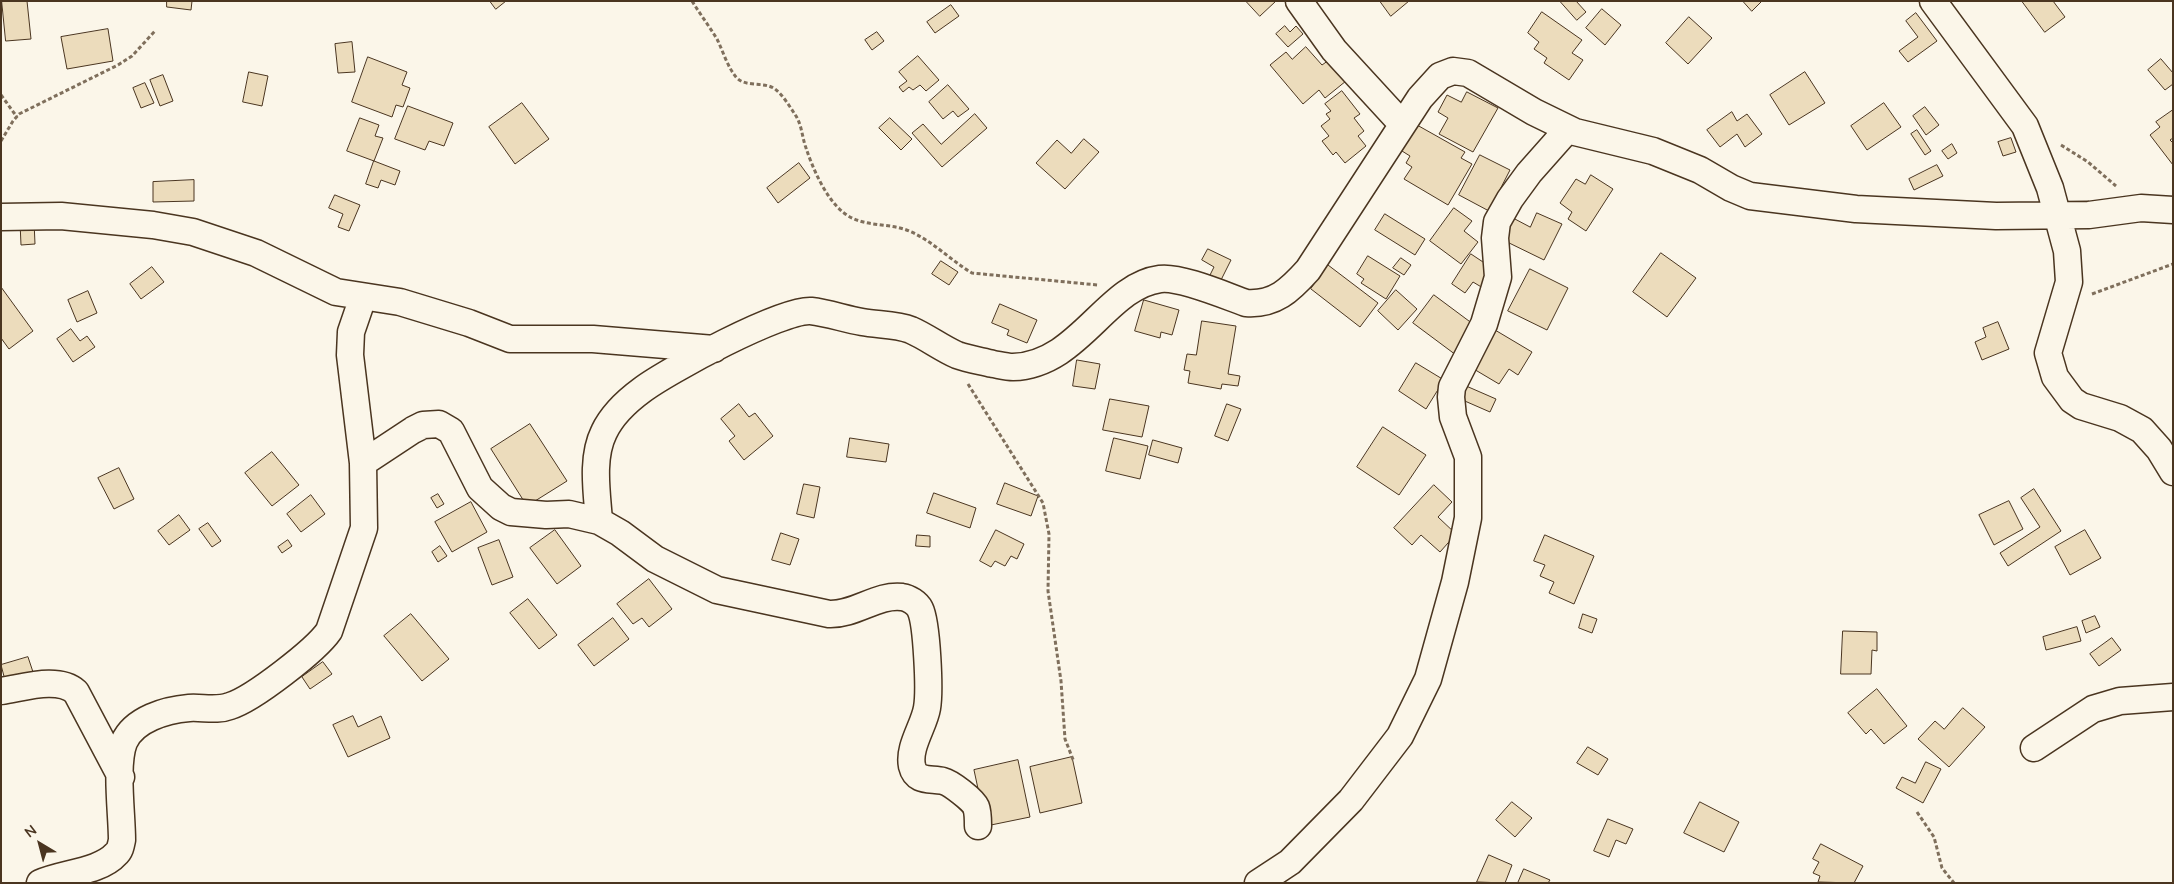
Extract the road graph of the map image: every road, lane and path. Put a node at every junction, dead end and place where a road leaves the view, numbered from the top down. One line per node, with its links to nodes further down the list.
1 (692, 1): 16 (path)
2 (1299, 1): 7 (street)
3 (1933, 1): 13 (street)
4 (156, 31): 6 (path)
5 (1, 95): 6 (path)
6 (17, 117): 9 (path)
7 (1402, 124): 8 (street); 16 (street)
8 (1568, 129): 13 (street); 32 (street)
9 (1, 140)
10 (2059, 144): 11 (path)
11 (2142, 208): 12 (street); 13 (street)
12 (2173, 210)
13 (2056, 216): 18 (street)
14 (1, 217): 17 (street)
15 (2173, 264): 18 (path)
16 (1136, 288): 19 (street)
17 (364, 297): 19 (street); 21 (street)
18 (2065, 302): 22 (street)
19 (714, 349): 23 (street)
20 (967, 382): 27 (path)
21 (363, 463): 23 (street); 28 (street)
22 (2173, 472)
23 (598, 520): 30 (street)
24 (1, 690): 28 (street)
25 (2173, 697): 26 (street)
26 (2034, 748)
27 (1074, 762)
28 (121, 777): 31 (street)
29 (1917, 812): 33 (path)
30 (978, 826)
31 (40, 883)
32 (1258, 883)
33 (1954, 883)

